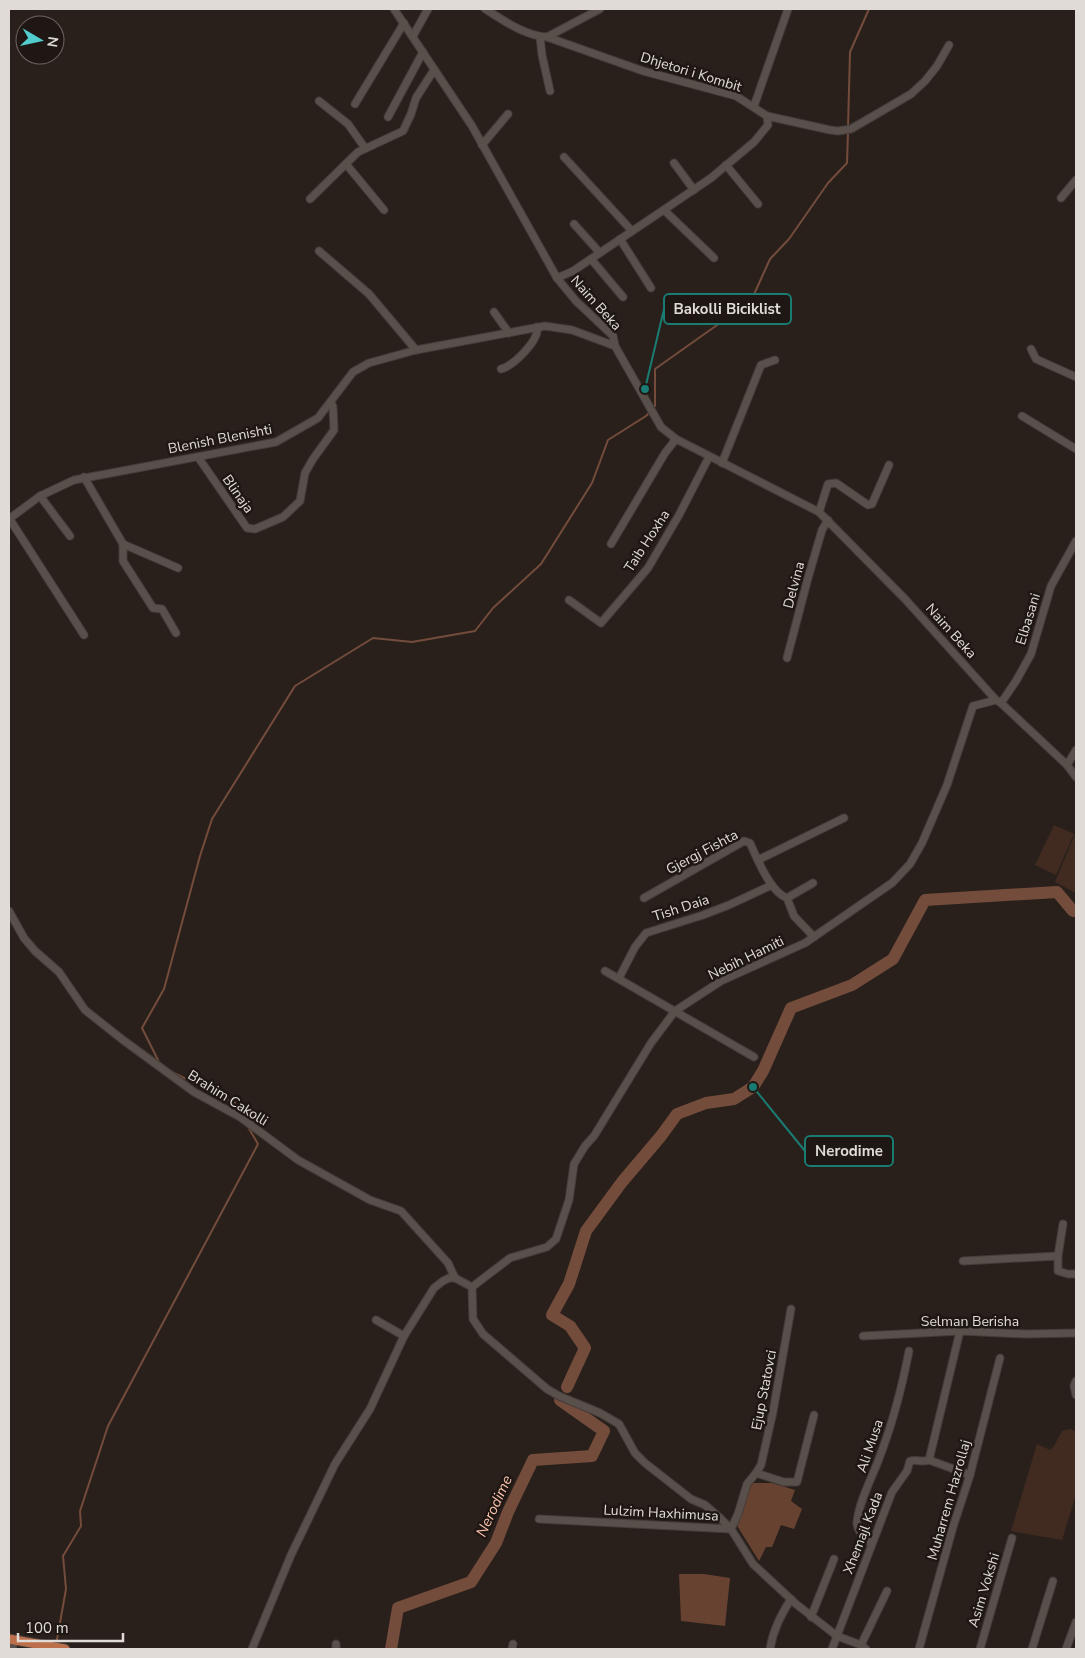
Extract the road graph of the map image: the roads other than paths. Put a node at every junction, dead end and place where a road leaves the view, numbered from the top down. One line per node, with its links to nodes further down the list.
1 (394, 9): 6 (street, Naim Beka)
2 (428, 9): 7 (street)
3 (485, 9): 8 (street, Dhjetori i Kombit)
4 (600, 9): 8 (street)
5 (788, 9): 15 (street)
6 (404, 23): 7 (street, Naim Beka); 14 (street)
7 (412, 36): 10 (street, Naim Beka)
8 (543, 37): 12 (street); 15 (street, Dhjetori i Kombit)
9 (948, 45): 17 (street)
10 (422, 52): 11 (street, Naim Beka); 18 (street)
11 (434, 70): 19 (street, Naim Beka); 20 (street)
12 (550, 91)
13 (320, 101): 20 (street)
14 (355, 104)
15 (754, 106): 17 (street, Dhjetori i Kombit)
16 (508, 114): 19 (street)
17 (767, 116): 24 (street)
18 (388, 117)
19 (482, 145): 39 (street, Naim Beka)
20 (365, 148): 23 (street)
21 (564, 157): 33 (street)
22 (674, 163): 26 (street)
23 (346, 164): 28 (street); 30 (street)
24 (726, 166): 26 (street); 29 (street)
25 (1076, 180): 27 (street)
26 (694, 190): 31 (street)
27 (1061, 198)
28 (310, 199)
29 (758, 204)
30 (384, 210)
31 (664, 210): 33 (street); 37 (street)
32 (574, 224): 36 (street)
33 (632, 231): 34 (street)
34 (620, 239): 36 (street); 40 (street)
35 (319, 251): 47 (street)
36 (600, 253): 38 (street)
37 (714, 258)
38 (591, 259): 39 (street); 41 (street)
39 (557, 278): 45 (street, Naim Beka)
40 (650, 288)
41 (622, 297)
42 (494, 312): 44 (street)
43 (538, 327): 44 (street, Blenish Blenishti); 45 (street, Blenish Blenishti); 49 (street)
44 (509, 333): 47 (street, Blenish Blenishti)
45 (615, 346): 53 (street, Naim Beka)
46 (1031, 349): 50 (street)
47 (416, 350): 51 (street, Blenish Blenishti)
48 (775, 360): 57 (street)
49 (501, 369)
50 (1076, 377)
51 (331, 402): 55 (street, Blenish Blenishti); 55 (street, Blinaja)
52 (1022, 416): 54 (street)
53 (676, 439): 56 (street, Naim Beka); 67 (street)
54 (1076, 449)
55 (198, 457): 59 (street, Blenish Blenishti)
56 (709, 457): 57 (street, Naim Beka); 69 (street, Taib Hoxha)
57 (722, 463): 61 (street, Naim Beka)
58 (889, 465): 61 (street)
59 (84, 477): 60 (street, Blenish Blenishti); 66 (street)
60 (40, 496): 62 (street, Blenish Blenishti); 64 (street)
61 (819, 512): 63 (street, Naim Beka)
62 (9, 518): 71 (street)
63 (828, 520): 72 (street, Delvina); 73 (street, Naim Beka)
64 (70, 536)
65 (1076, 541): 73 (street, Elbasani)
66 (123, 544): 68 (street); 70 (street)
67 (611, 544)
68 (178, 568)
69 (569, 600)
70 (176, 634)
71 (84, 635)
72 (787, 658)
73 (999, 701): 75 (street, Naim Beka); 84 (street, Nebih Hamiti)
74 (1076, 750): 75 (street)
75 (1066, 765): 76 (street, Naim Beka)
76 (1076, 778)
77 (844, 818): 78 (street)
78 (758, 860): 80 (street, Gjergj Fishta); 81 (street, Gjergj Fishta)
79 (813, 883): 82 (street)
80 (772, 885): 82 (street, Gjergj Fishta); 86 (street, Tish Daia)
81 (644, 898)
82 (787, 898): 84 (street, Gjergj Fishta)
83 (9, 911): 93 (street, Brahim Cakolli)
84 (814, 937): 87 (street, Nebih Hamiti)
85 (605, 971): 86 (street)
86 (619, 978): 87 (street)
87 (675, 1011): 88 (street); 94 (street, Nebih Hamiti)
88 (754, 1057)
89 (1063, 1224): 90 (street)
90 (1058, 1256): 91 (street); 92 (street)
91 (963, 1261)
92 (1076, 1274)
93 (455, 1278): 94 (street); 99 (street)
94 (472, 1287): 110 (street, Lulzim Haxhimusa)
95 (791, 1309): 107 (street, Ejup Statovci)
96 (376, 1320): 99 (street)
97 (960, 1331): 98 (street, Selman Berisha); 100 (street, Selman Berisha); 106 (street)
98 (1076, 1333)
99 (404, 1336): 123 (street)
100 (863, 1336)
101 (909, 1352): 112 (street, Ali Musa)
102 (1000, 1358): 108 (street, Muharrem Hazrollaj)
103 (1076, 1381): 104 (street)
104 (1076, 1395)
105 (814, 1415): 107 (street)
106 (929, 1460): 108 (street); 112 (street, Xhemajl Kada)
107 (756, 1473): 110 (street, Ejup Statovci)
108 (970, 1475): 126 (street, Muharrem Hazrollaj)
109 (539, 1519): 110 (street, Lulzim Haxhimusa)
110 (731, 1529): 116 (street)
111 (1012, 1538): 127 (street, Asim Vokshi)
112 (871, 1544): 119 (street, Xhemajl Kada)
113 (834, 1559): 117 (street)
114 (1053, 1581): 128 (street)
115 (887, 1591): 121 (street)
116 (791, 1599): 117 (street); 124 (street)
117 (811, 1617): 119 (street)
118 (1076, 1622): 129 (street)
119 (837, 1636): 121 (street); 125 (street, Xhemajl Kada)
120 (12, 1643): 122 (main road)
121 (864, 1647)
122 (58, 1648)
123 (252, 1649)
124 (770, 1649)
125 (832, 1649)
126 (919, 1649)
127 (980, 1649)
128 (1032, 1649)
129 (1066, 1649)

